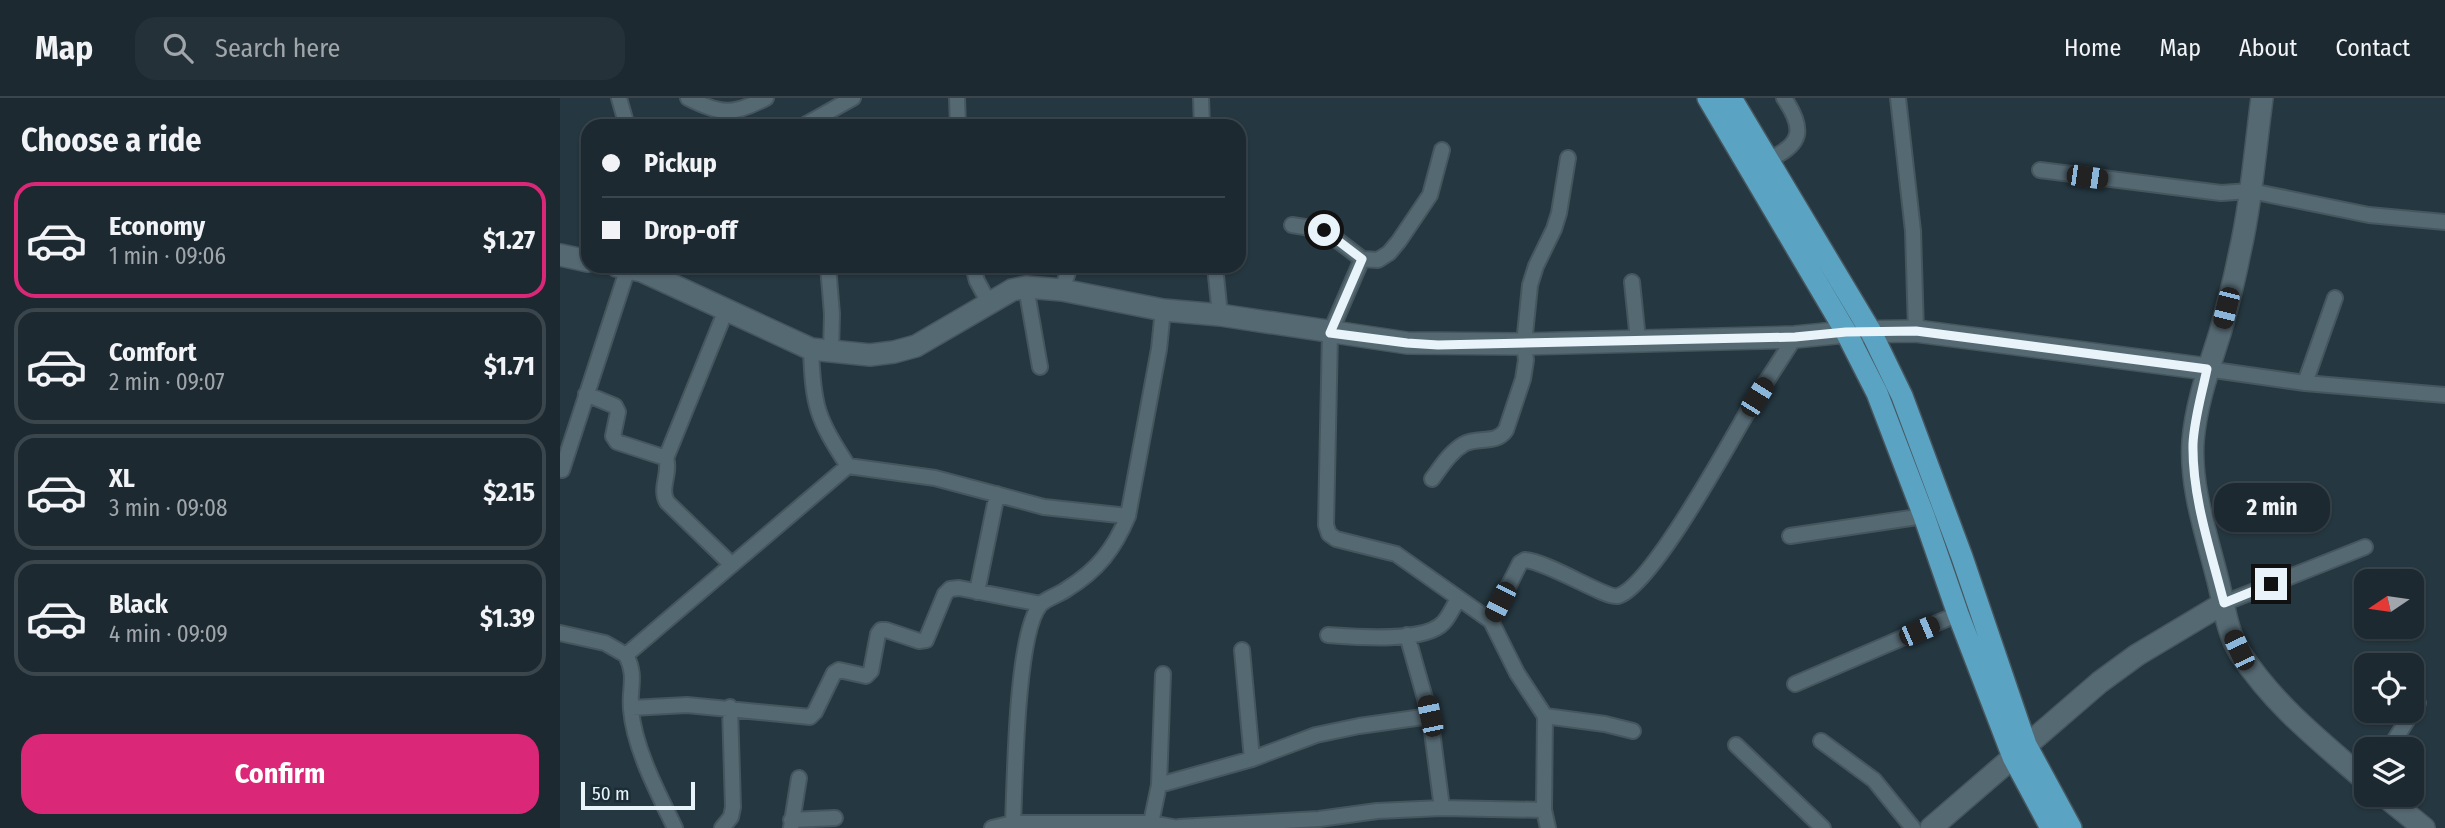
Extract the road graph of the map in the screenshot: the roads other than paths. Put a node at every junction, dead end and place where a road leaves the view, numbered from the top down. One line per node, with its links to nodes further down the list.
1 (619, 98): 12 (street)
2 (766, 98): 11 (street)
3 (853, 98): 13 (street)
4 (957, 98): 14 (street)
5 (1200, 98): 15 (street)
6 (1709, 98): 41 (main road)
7 (1731, 98): 18 (main road)
8 (1784, 98): 18 (street)
9 (1898, 98): 40 (street)
10 (2262, 98): 20 (street)
11 (693, 99)
12 (625, 119)
13 (816, 119)
14 (958, 119)
15 (1202, 119)
16 (1442, 150): 24 (street)
17 (1568, 158): 46 (street)
18 (1768, 160): 42 (main road)
19 (2040, 170): 20 (street)
20 (2251, 191): 21 (street); 49 (street)
21 (2445, 222)
22 (1292, 225): 24 (street)
23 (560, 255): 25 (street)
24 (1362, 259): 43 (street)
25 (581, 260)
26 (630, 273): 51 (street)
27 (643, 273): 37 (street)
28 (829, 273): 47 (street)
29 (975, 273): 36 (street)
30 (1068, 273): 34 (street)
31 (1215, 273): 39 (street)
32 (1632, 282): 45 (street)
33 (1026, 287): 34 (street); 36 (street); 48 (street)
34 (1062, 290): 38 (street)
35 (2334, 298): 50 (street)
36 (989, 303): 47 (street)
37 (726, 310): 47 (street); 53 (street)
38 (1163, 310): 39 (street); 58 (street)
39 (1220, 315): 43 (street)
40 (1916, 331): 42 (street); 49 (street)
41 (1846, 332): 42 (street); 44 (street); 59 (main road)
42 (1871, 332): 83 (main road)
43 (1330, 333): 46 (street); 64 (street)
44 (1795, 337): 45 (street); 68 (street)
45 (1638, 340): 46 (street)
46 (1524, 344): 56 (street)
47 (821, 351): 54 (street)
48 (1040, 366)
49 (2207, 369): 50 (street); 65 (street)
50 (2305, 383): 52 (street)
51 (586, 394): 53 (street); 55 (street)
52 (2445, 395)
53 (666, 458): 62 (street)
54 (848, 466): 57 (street); 62 (street)
55 (562, 470)
56 (1432, 479)
57 (998, 495): 58 (street); 63 (street)
58 (1128, 516): 66 (street)
59 (1924, 516): 60 (street); 67 (main road)
60 (1790, 536)
61 (2365, 547): 65 (street)
62 (732, 565): 73 (street)
63 (977, 592): 66 (street); 77 (street)
64 (1458, 600): 68 (street); 71 (street)
65 (2224, 603): 83 (street); 85 (street)
66 (1041, 604): 92 (street)
67 (1958, 614): 75 (street); 83 (main road)
68 (1491, 621): 79 (street)
69 (560, 633): 73 (street)
70 (1328, 635): 71 (street)
71 (1408, 635): 78 (street)
72 (1242, 650): 84 (street)
73 (626, 655): 76 (street)
74 (1163, 674): 87 (street)
75 (1795, 684)
76 (631, 708): 77 (street); 97 (street)
77 (730, 708): 98 (street)
78 (1430, 716): 84 (street); 89 (street)
79 (1545, 716): 80 (street); 90 (street)
80 (1633, 731)
81 (1821, 741): 102 (street)
82 (1736, 745): 101 (street)
83 (2020, 751): 103 (street); 104 (main road); 105 (main road)
84 (1252, 760): 87 (street)
85 (2354, 771)
86 (799, 778): 95 (street)
87 (1159, 785): 93 (street)
88 (2398, 807): 106 (street)
89 (1442, 808): 90 (street); 94 (street)
90 (1544, 810): 100 (street)
91 (835, 818): 95 (street)
92 (1013, 823): 93 (street); 99 (street)
93 (1151, 823): 96 (street)
94 (1319, 823): 96 (street)
95 (791, 824)
96 (1179, 827)
97 (675, 828)
98 (722, 828)
99 (992, 828)
100 (1548, 828)
101 (1823, 828)
102 (1913, 828)
103 (1931, 828)
104 (2050, 828)
105 (2071, 828)
106 (2424, 828)

